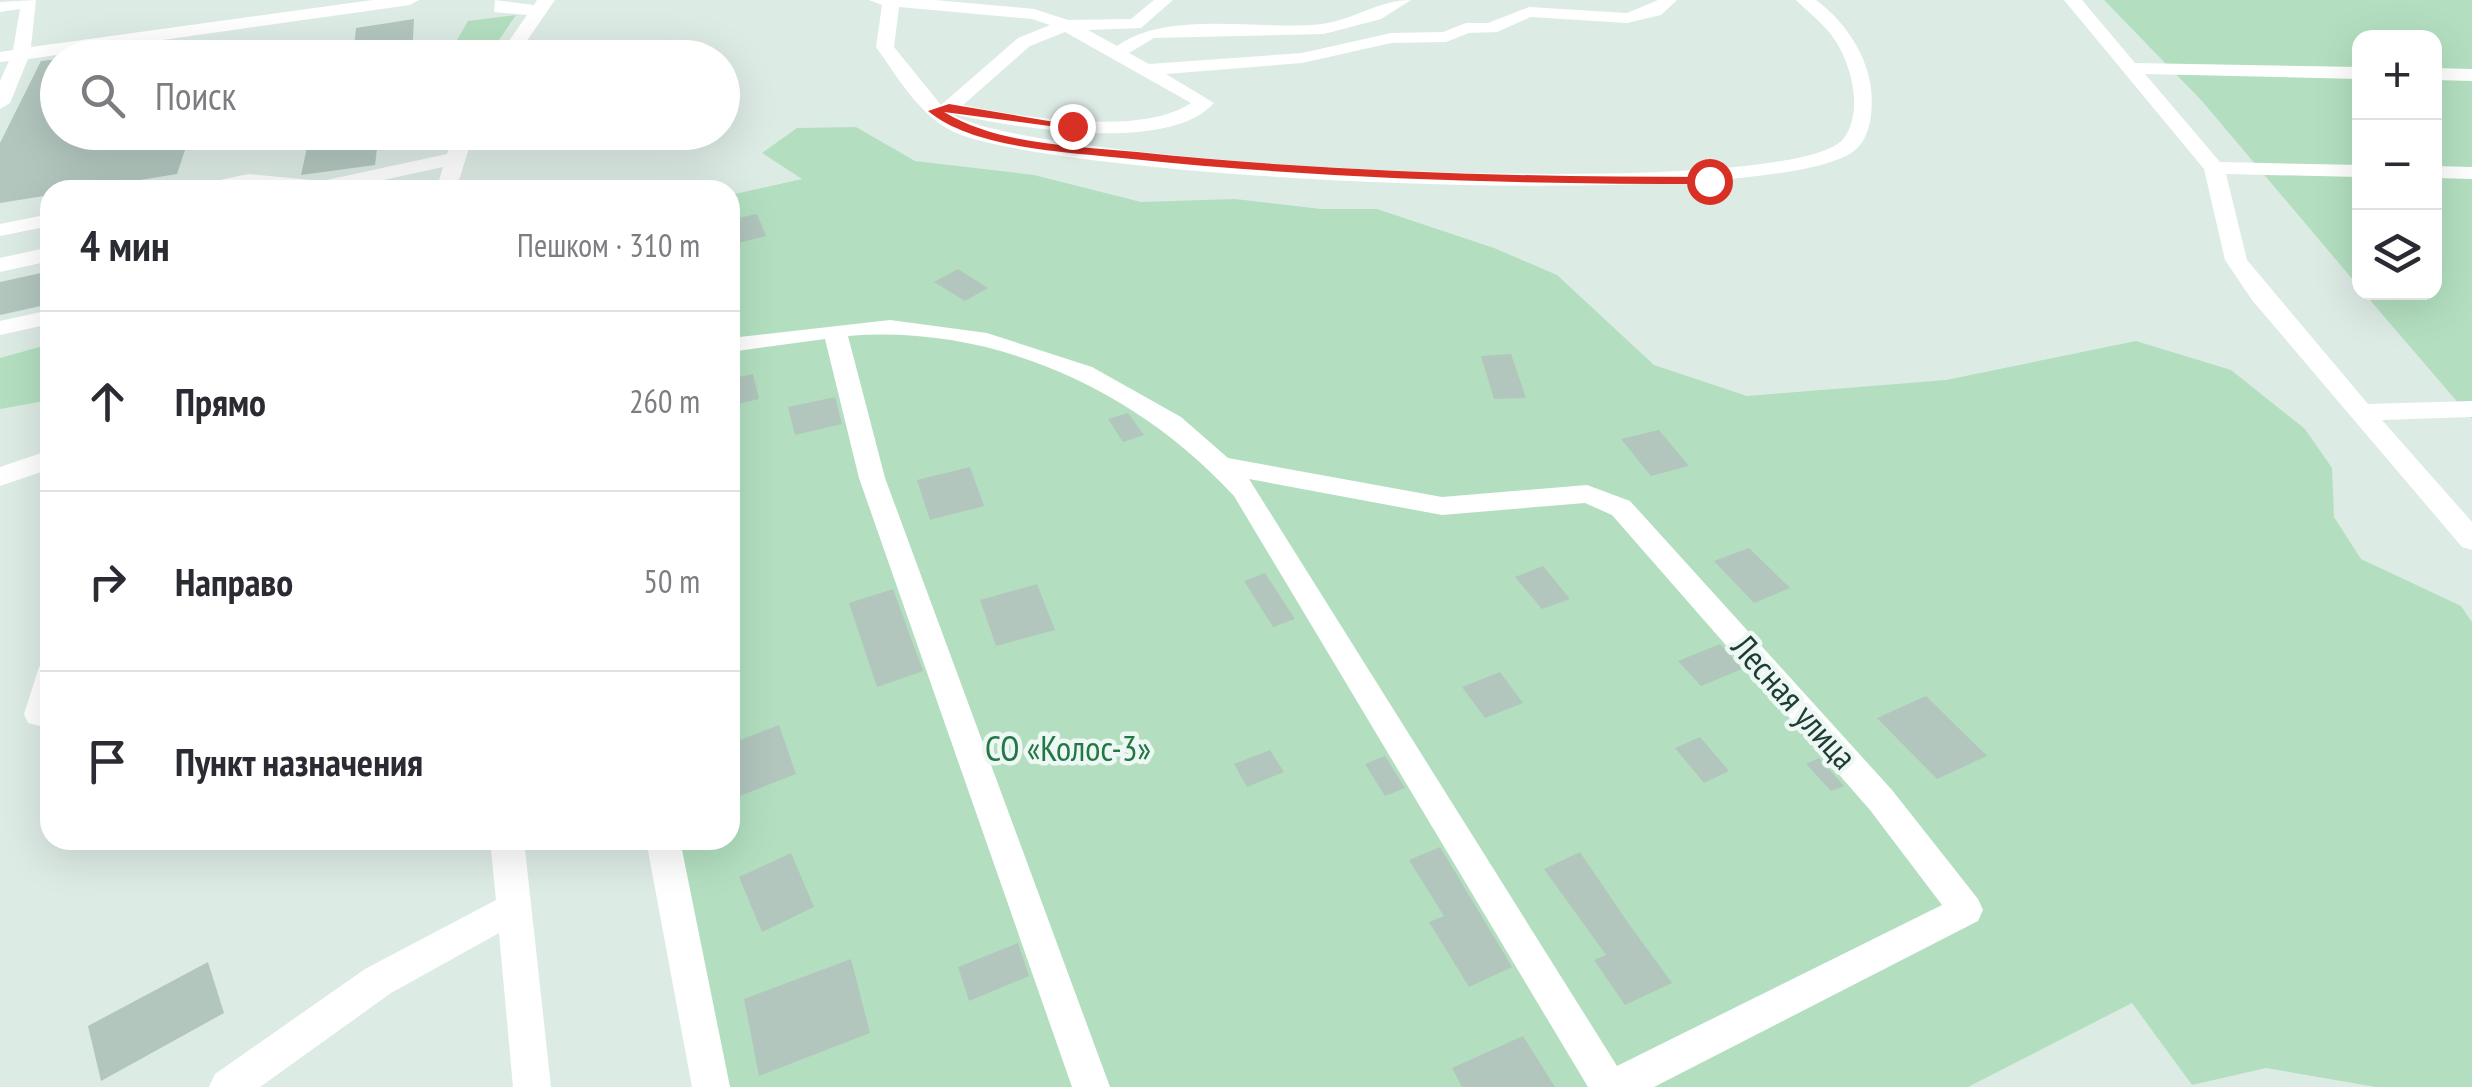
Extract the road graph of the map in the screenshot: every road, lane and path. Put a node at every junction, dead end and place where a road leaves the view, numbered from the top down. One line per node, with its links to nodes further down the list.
1 (410, 0): 13 (street)
2 (504, 0): 10 (street)
3 (878, 0): 4 (street)
4 (891, 0): 12 (street); 25 (street)
5 (1164, 0): 12 (street)
6 (1402, 0): 16 (street)
7 (1668, 0): 20 (street)
8 (1805, 0): 25 (street)
9 (2073, 0): 19 (street)
10 (542, 6): 14 (street)
11 (0, 7): 17 (street)
12 (1066, 25): 16 (street); 25 (street)
13 (122, 40)
14 (518, 40)
15 (40, 51): 17 (street)
16 (1117, 53): 20 (street)
17 (21, 54): 18 (street); 24 (street)
18 (0, 57)
19 (2133, 68): 21 (street); 28 (street)
20 (1147, 70): 25 (street)
21 (2352, 72)
22 (2442, 74): 23 (street)
23 (2472, 75)
24 (0, 103)
25 (942, 109)
26 (456, 150): 27 (street)
27 (452, 159): 32 (street); 33 (street)
28 (2214, 168): 29 (street); 43 (street)
29 (2352, 171)
30 (2442, 172): 31 (street)
31 (2472, 173)
32 (351, 180)
33 (448, 180)
34 (40, 222): 35 (street)
35 (0, 230)
36 (40, 256): 37 (street)
37 (0, 265)
38 (40, 319): 39 (street)
39 (0, 328)
40 (835, 332): 41 (street); 45 (street); 56 (street)
41 (740, 344)
42 (2472, 409): 43 (street)
43 (2362, 412): 47 (street)
44 (40, 463): 46 (street)
45 (1224, 466): 57 (street); 57 (street, Лесная улица)
46 (0, 477)
47 (2472, 540)
48 (40, 708): 49 (street)
49 (38, 714)
50 (508, 850): 52 (street)
51 (665, 850): 55 (street)
52 (514, 908): 53 (street); 54 (street)
53 (228, 1087)
54 (532, 1087)
55 (710, 1087)
56 (1091, 1087)
57 (1612, 1087)

